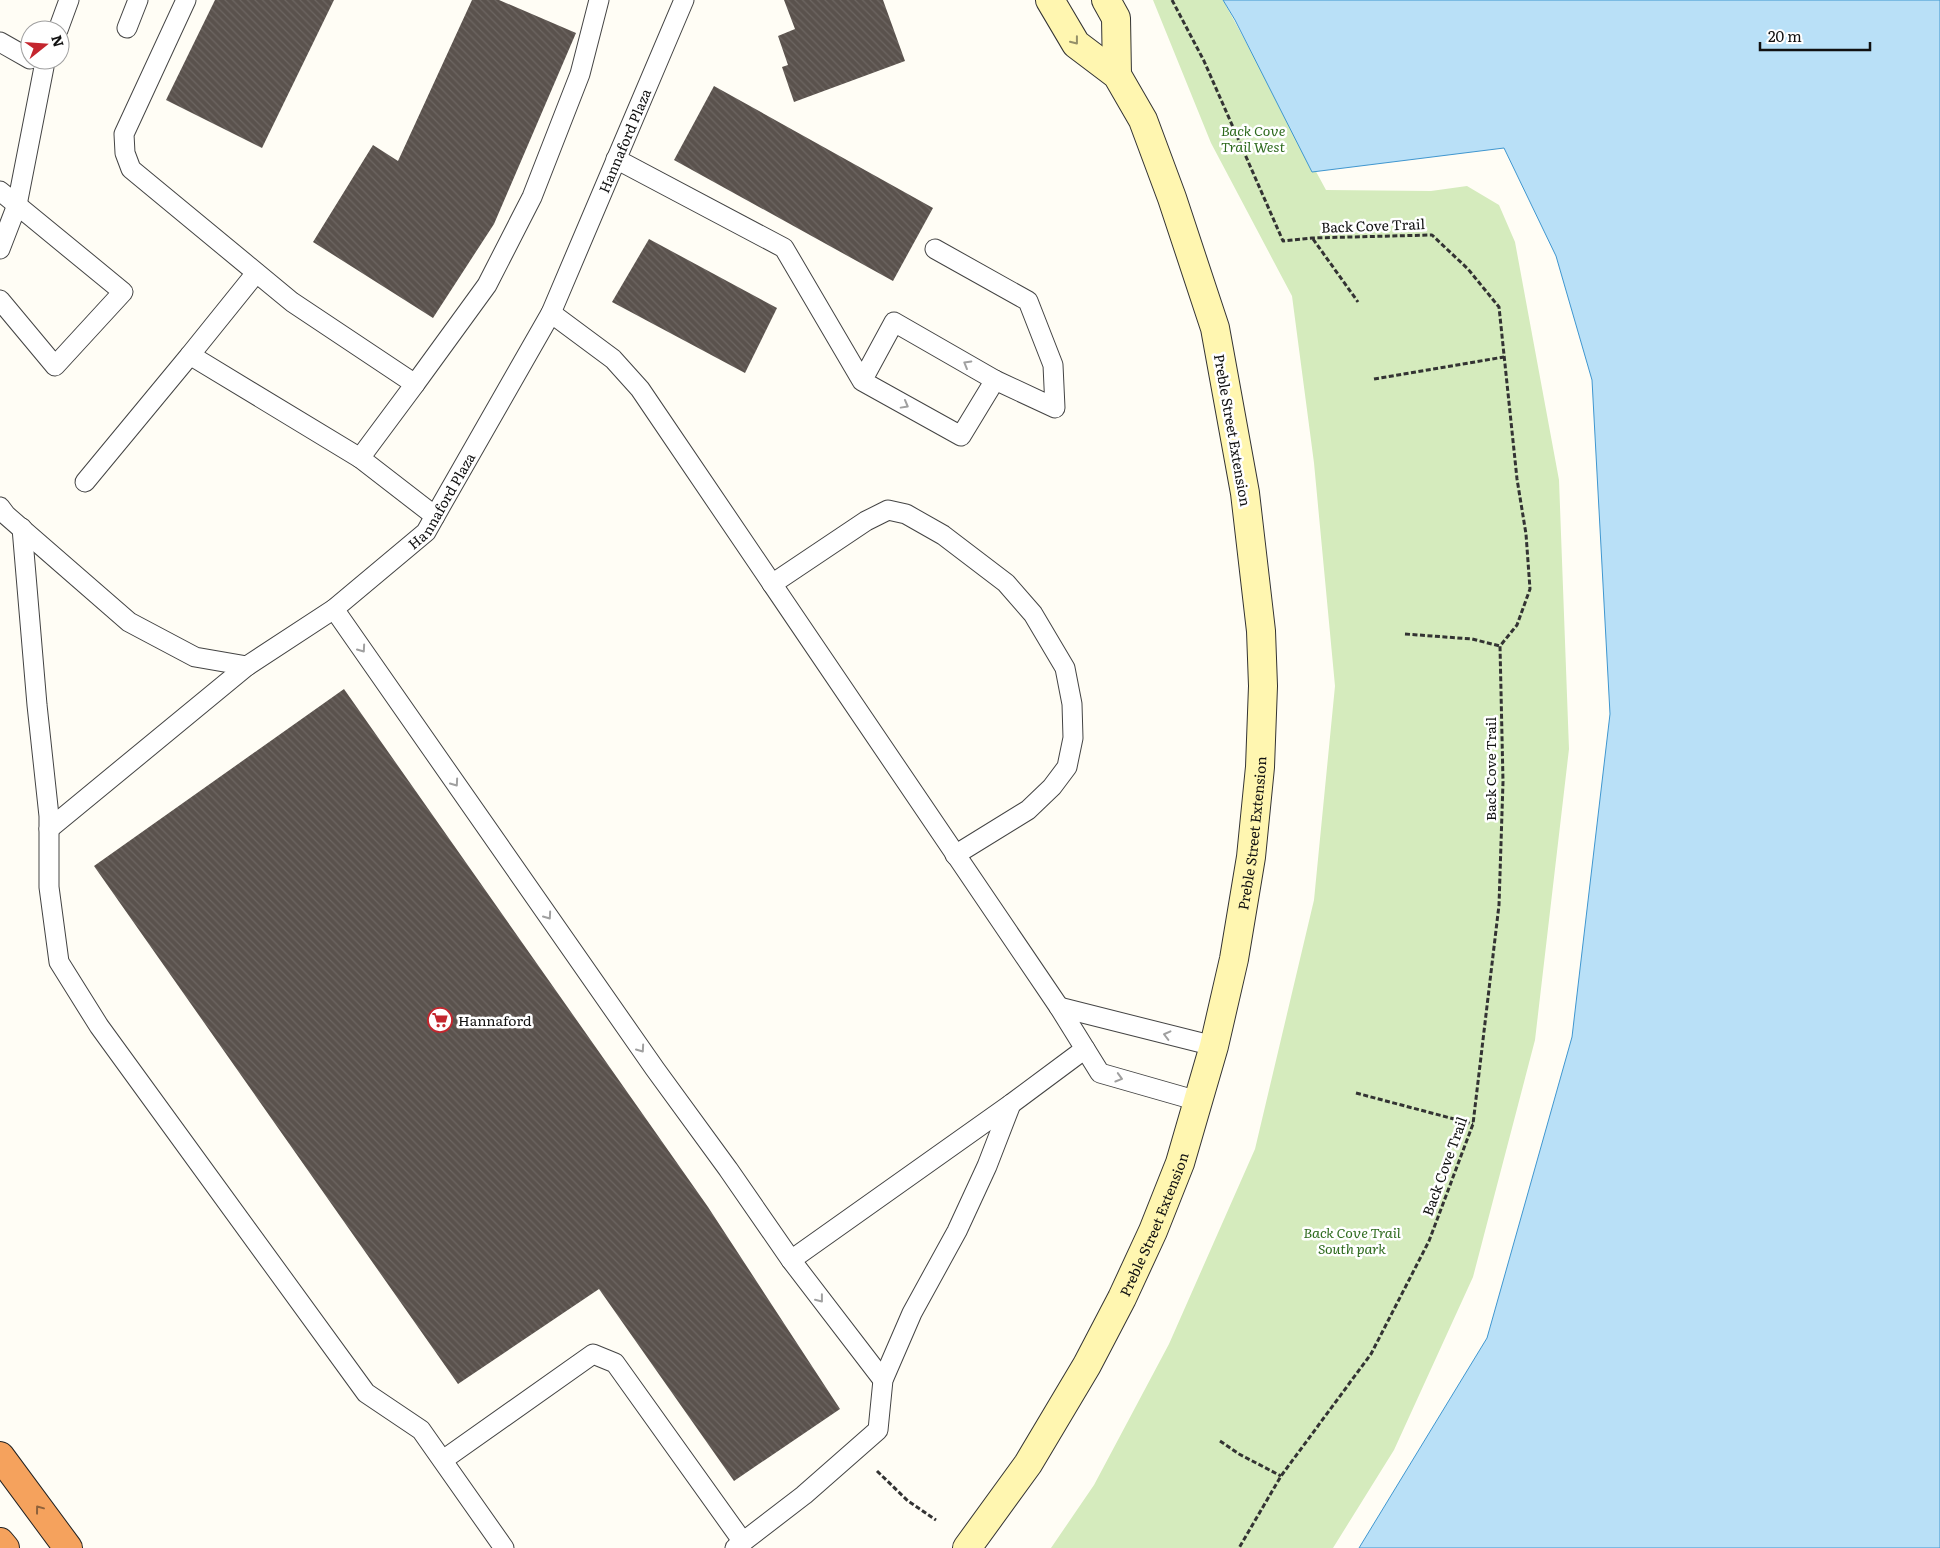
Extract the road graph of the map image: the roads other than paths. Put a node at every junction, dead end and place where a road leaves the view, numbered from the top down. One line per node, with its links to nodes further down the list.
1 (69, 0): 8 (lane)
2 (138, 0): 9 (lane)
3 (186, 0): 19 (lane)
4 (599, 0): 25 (lane)
5 (684, 0): 14 (lane, Hannaford Plaza)
6 (1050, 0): 13 (main road, Preble Street Extension, one-way to 13)
7 (1106, 0): 13 (main road, Preble Street Extension)
8 (62, 20)
9 (127, 28)
10 (0, 42): 11 (lane)
11 (20, 52)
12 (37, 70): 16 (lane)
13 (1117, 75): 37 (main road, Preble Street Extension)
14 (616, 159): 21 (lane, Hannaford Plaza); 24 (lane)
15 (0, 191): 16 (lane)
16 (17, 205): 17 (lane); 20 (lane)
17 (0, 249)
18 (935, 249): 23 (lane)
19 (256, 273): 22 (lane); 25 (lane)
20 (0, 300)
21 (551, 313): 29 (lane, Hannaford Plaza); 31 (lane)
22 (190, 356): 26 (lane); 27 (lane)
23 (995, 380): 24 (lane, one-way to 23); 24 (lane, one-way to 24)
24 (862, 381)
25 (415, 384): 26 (lane)
26 (360, 458): 29 (lane)
27 (86, 482)
28 (0, 507): 30 (lane)
29 (435, 516): 32 (lane, Hannaford Plaza)
30 (22, 528): 33 (lane); 34 (lane)
31 (772, 584): 35 (lane); 35 (lane)
32 (334, 609): 33 (lane, Hannaford Plaza); 41 (lane, one-way to 41)
33 (247, 666): 34 (lane, Hannaford Plaza)
34 (49, 829): 44 (lane)
35 (955, 855): 36 (lane)
36 (1058, 1007): 37 (lane, one-way to 36); 38 (lane)
37 (1214, 1046): 39 (main road, Preble Street Extension)
38 (1084, 1049): 39 (lane, one-way to 39); 40 (lane)
39 (1198, 1100): 50 (main road, Preble Street Extension)
40 (1011, 1104): 41 (lane); 42 (lane)
41 (791, 1260): 42 (lane, one-way to 42)
42 (883, 1380): 46 (lane)
43 (0, 1456): 48 (highway, one-way to 43)
44 (443, 1460): 46 (lane); 49 (lane)
45 (0, 1542): 47 (highway)
46 (739, 1545)
47 (5, 1548)
48 (68, 1548)
49 (504, 1548)
50 (967, 1548)

